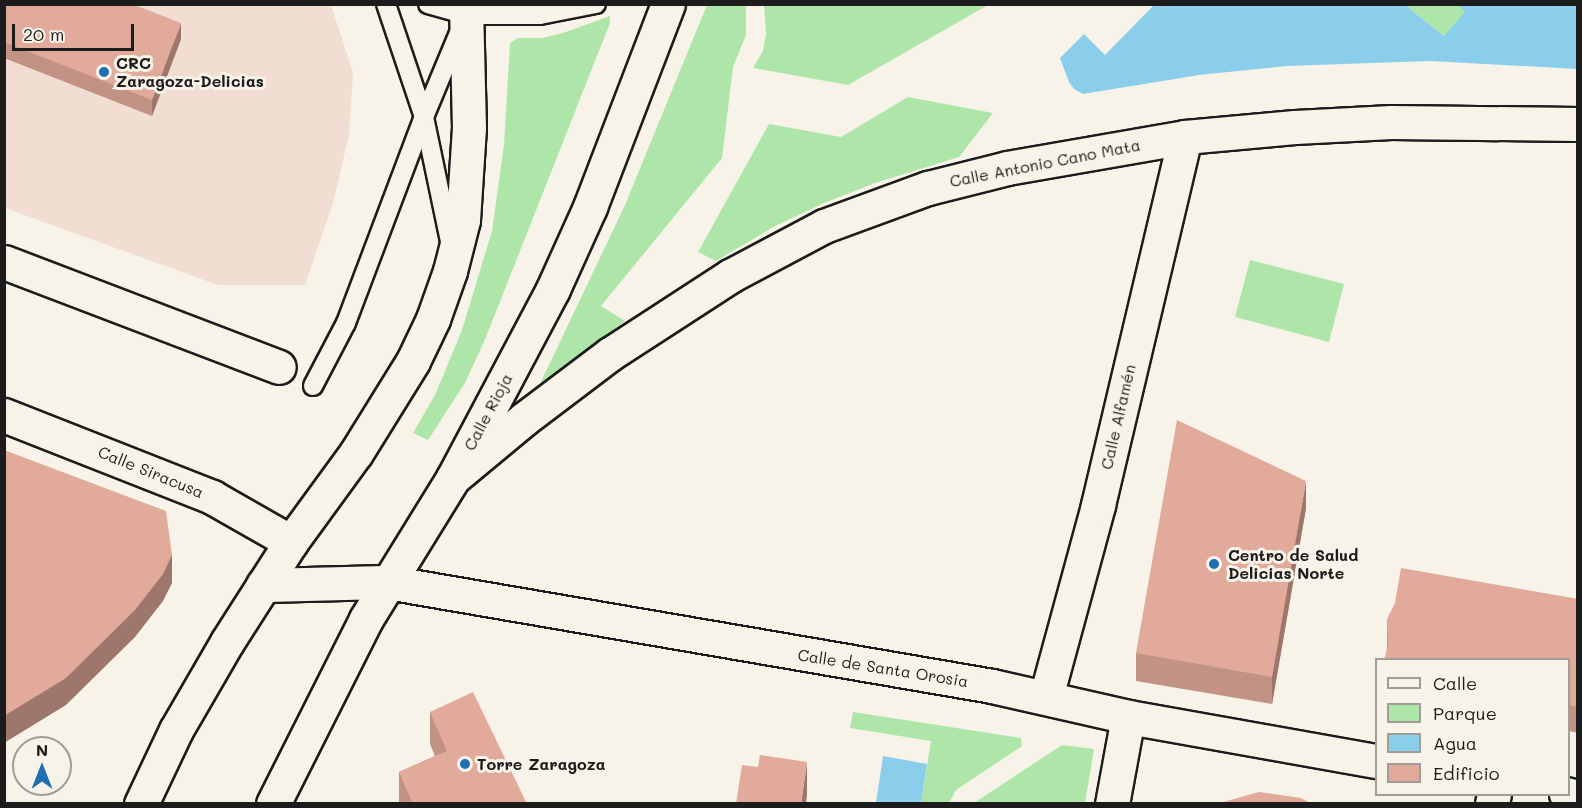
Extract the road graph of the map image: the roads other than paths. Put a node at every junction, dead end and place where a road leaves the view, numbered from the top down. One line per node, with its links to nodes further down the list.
1 (386, 4): 6 (lane)
2 (428, 4): 5 (lane)
3 (596, 4): 5 (lane)
4 (668, 4): 14 (street, Calle Rioja)
5 (466, 10): 6 (lane); 9 (street)
6 (424, 117): 9 (lane); 12 (lane)
7 (1578, 124): 8 (street, Calle Antonio Cano Mata)
8 (1185, 137): 14 (street, Calle Antonio Cano Mata); 18 (street, Calle Alfamén)
9 (453, 258): 15 (street)
10 (4, 262): 11 (street)
11 (279, 367)
12 (313, 387)
13 (4, 415): 15 (street, Calle Siracusa)
14 (453, 478): 16 (street, Calle Rioja)
15 (291, 542): 17 (street)
16 (387, 582): 17 (street, Calle de Santa Orosia); 18 (street, Calle de Santa Orosia); 22 (street, Calle Rioja)
17 (263, 585): 21 (street)
18 (1046, 697): 19 (street, Calle de Santa Orosia)
19 (1128, 717): 20 (street, Calle de Santa Orosia); 23 (street)
20 (1375, 761)
21 (141, 804)
22 (273, 804)
23 (1112, 804)

